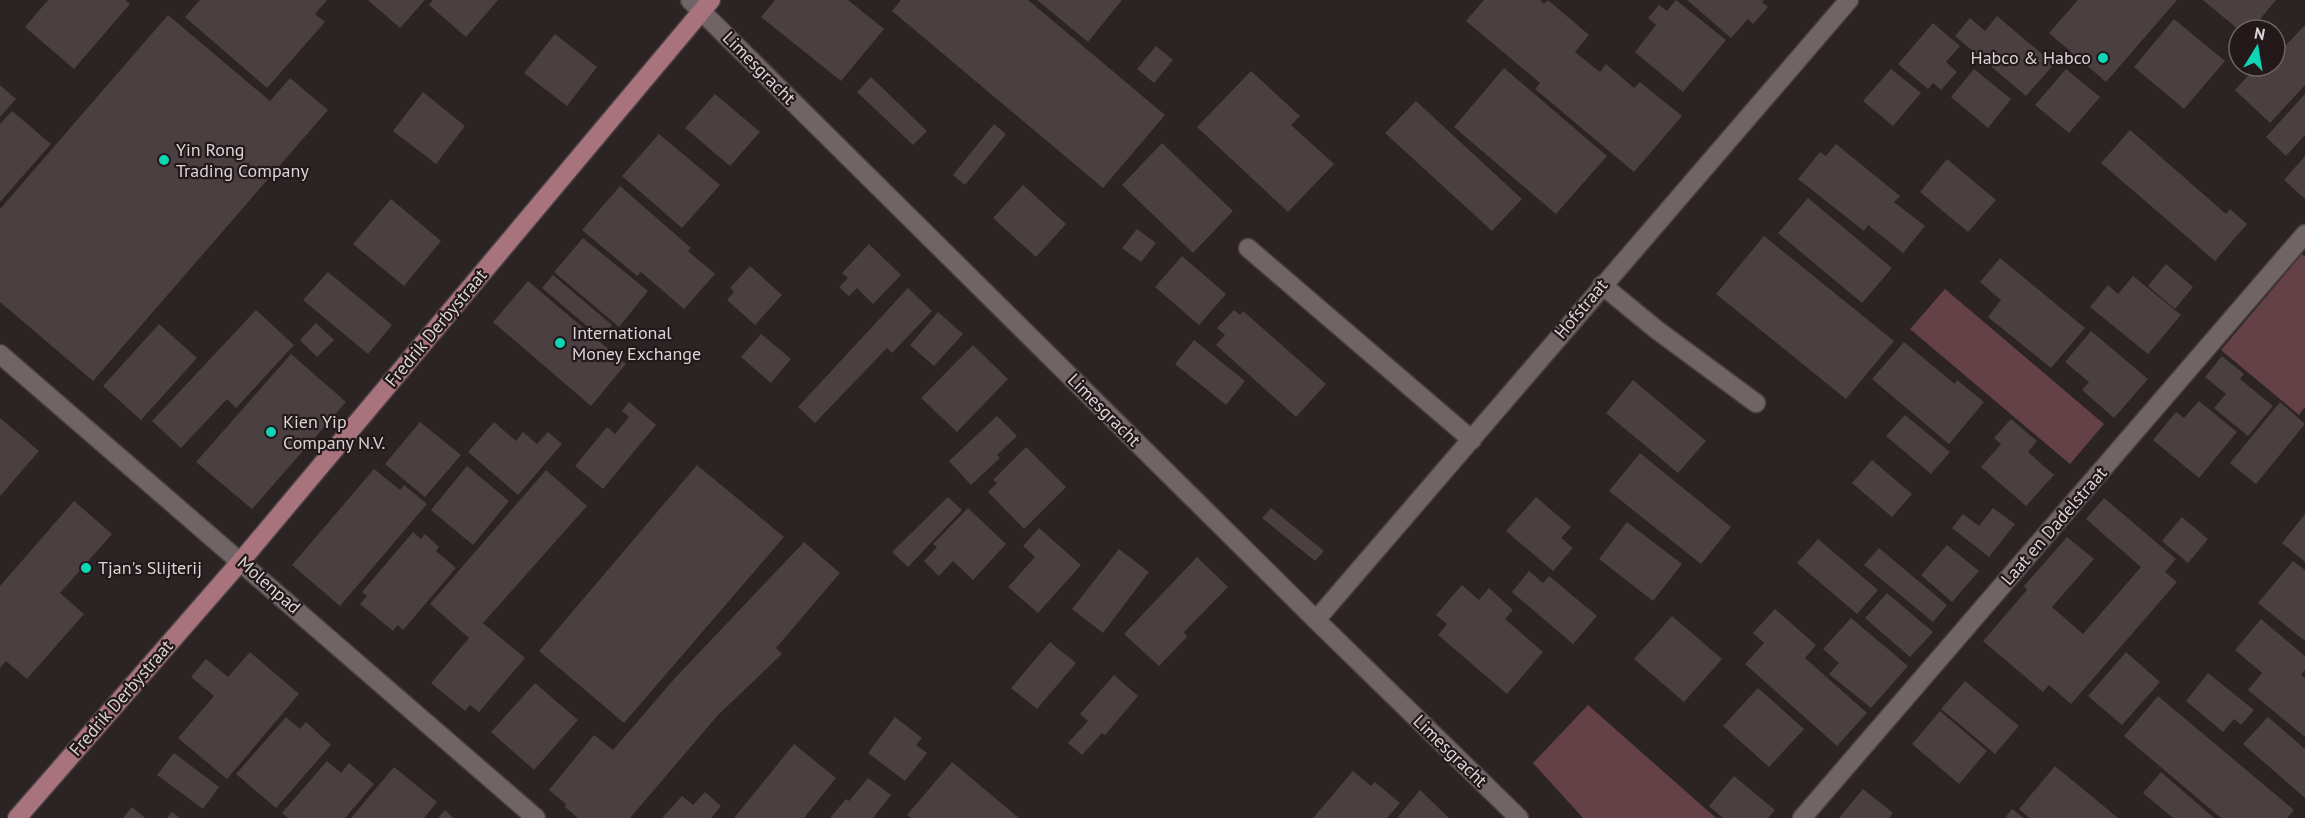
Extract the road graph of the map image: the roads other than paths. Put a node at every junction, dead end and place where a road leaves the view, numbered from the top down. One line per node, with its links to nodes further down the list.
1 (1849, 0): 5 (street, Hofstraat)
2 (701, 4): 9 (main road, Fredrik Derbystraat); 10 (street, Limesgracht)
3 (2305, 234): 14 (street, Laat en Dadelstraat)
4 (1248, 248): 8 (street)
5 (1602, 285): 7 (street); 8 (street, Hofstraat)
6 (0, 354): 9 (street, Molenpad)
7 (1756, 403)
8 (1472, 440): 10 (street, Hofstraat)
9 (241, 561): 11 (main road, Fredrik Derbystraat); 12 (street, Molenpad)
10 (1316, 620): 13 (street, Limesgracht)
11 (17, 818)
12 (536, 818)
13 (1519, 818)
14 (1802, 818)

